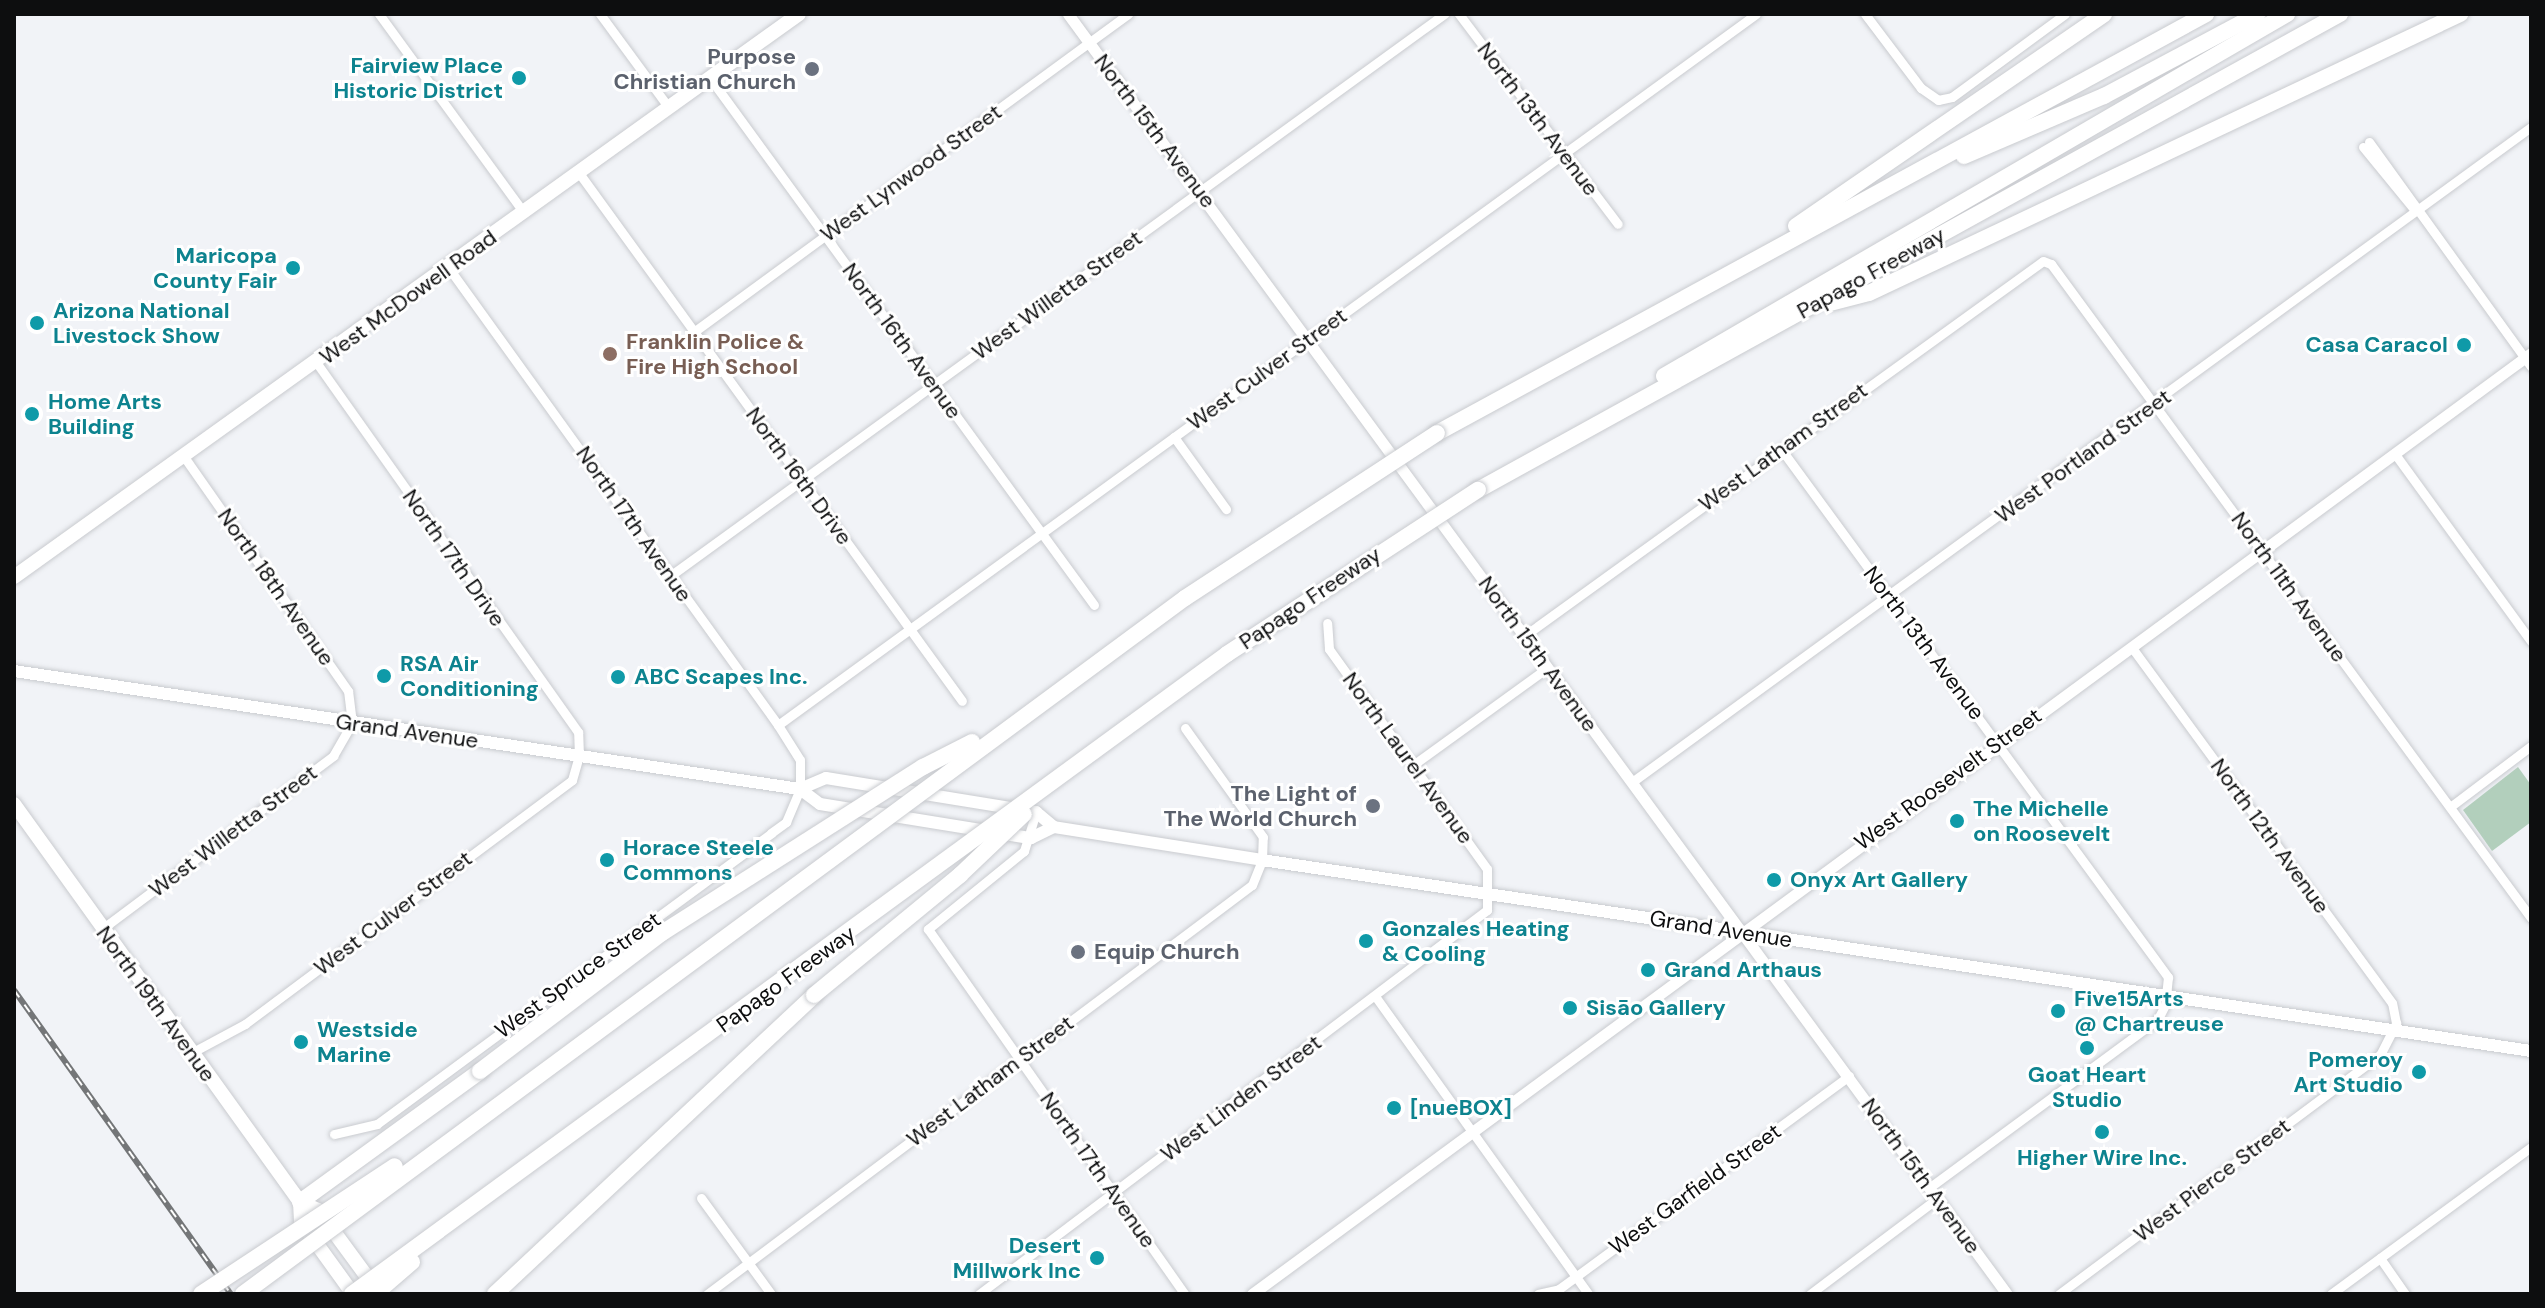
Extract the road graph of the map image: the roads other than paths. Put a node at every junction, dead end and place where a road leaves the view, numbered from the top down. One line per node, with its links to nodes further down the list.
1 (379, 14): 29 (street)
2 (600, 14): 21 (street)
3 (799, 14): 20 (main road, West McDowell Road)
4 (1068, 14): 19 (street, North 15th Avenue)
5 (1128, 14): 19 (street, West Lynwood Street)
6 (1444, 14): 27 (street, West Willetta Street)
7 (1459, 14): 24 (street, North 13th Avenue)
8 (1756, 14): 24 (street, West Culver Street)
9 (1865, 14): 10 (street)
10 (2065, 14)
11 (2104, 14): 34 (highway)
12 (2206, 14): 26 (highway)
13 (2258, 14): 26 (highway)
14 (2287, 14): 42 (highway)
15 (2340, 14): 35 (highway, Papago Freeway)
16 (2447, 14): 18 (highway)
17 (2460, 14): 18 (highway)
18 (2410, 37): 35 (highway)
19 (1089, 42): 27 (street, North 15th Avenue); 31 (street, West Lynwood Street)
20 (710, 78): 21 (main road, West McDowell Road); 31 (street, North 16th Avenue)
21 (669, 108): 25 (main road, West McDowell Road)
22 (2531, 127): 28 (street, West Portland Street)
23 (2366, 144): 28 (street)
24 (1563, 153): 30 (street, North 13th Avenue); 37 (street, West Culver Street)
25 (579, 173): 29 (main road, West McDowell Road); 36 (street, North 16th Drive)
26 (1889, 186): 34 (highway)
27 (1200, 191): 37 (street, North 15th Avenue); 40 (street, West Willetta Street)
28 (2417, 212): 38 (street); 41 (street, West Portland Street)
29 (524, 213): 33 (main road, West McDowell Road)
30 (1618, 224)
31 (825, 236): 36 (street, West Lynwood Street); 40 (street, North 16th Avenue)
32 (2043, 261): 41 (street, North 11th Avenue); 44 (street, West Latham Street)
33 (448, 267): 39 (main road, West McDowell Road); 51 (street, North 17th Avenue)
34 (1725, 274): 63 (highway, bridge)
35 (1802, 311): 42 (highway, Papago Freeway)
36 (695, 331): 47 (street, North 16th Drive)
37 (1308, 339): 43 (street, West Culver Street); 57 (street, North 15th Avenue)
38 (2529, 359): 45 (street, West Roosevelt Street)
39 (317, 364): 46 (main road, West McDowell Road); 69 (street, North 17th Drive)
40 (934, 384): 47 (street, West Willetta Street); 49 (street, North 16th Avenue)
41 (2154, 404): 50 (street, North 11th Avenue); 53 (street, West Portland Street)
42 (1573, 436): 71 (highway, Papago Freeway, bridge)
43 (1174, 437): 48 (street); 49 (street, West Culver Street)
44 (1781, 449): 53 (street, North 13th Avenue); 57 (street, West Latham Street)
45 (2395, 454): 50 (street, West Roosevelt Street); 58 (street)
46 (185, 458): 52 (main road, West McDowell Road); 64 (street, North 18th Avenue)
47 (802, 480): 51 (street, West Willetta Street); 56 (street, North 16th Drive)
48 (1226, 509)
49 (1041, 532): 54 (street, North 16th Avenue); 56 (street, West Culver Street)
50 (2263, 550): 59 (street, West Roosevelt Street); 75 (street, North 11th Avenue)
51 (670, 576): 65 (street, North 17th Avenue)
52 (14, 577)
53 (1889, 596): 67 (street, North 13th Avenue); 72 (street, West Portland Street)
54 (1094, 605)
55 (1327, 623): 70 (street, North Laurel Avenue)
56 (909, 629): 62 (street, North 16th Drive); 65 (street, West Culver Street)
57 (1524, 636): 60 (street, North 15th Avenue)
58 (2531, 641)
59 (2131, 647): 67 (street, West Roosevelt Street); 86 (street, North 12th Avenue)
60 (1547, 668): 70 (street); 72 (street, North 15th Avenue)
61 (14, 671): 64 (main road, Grand Avenue)
62 (962, 701)
63 (1016, 719): 91 (highway, bridge); 100 (highway, bridge)
64 (352, 723): 69 (main road, Grand Avenue); 82 (street, West Willetta Street)
65 (778, 725): 73 (street, North 17th Avenue)
66 (1185, 728): 79 (street)
67 (1999, 742): 83 (street, West Roosevelt Street); 85 (street, North 13th Avenue)
68 (2531, 746): 75 (street)
69 (579, 756): 73 (main road, Grand Avenue); 88 (street, West Culver Street)
70 (1413, 765): 80 (street, North Laurel Avenue)
71 (1075, 767): 95 (highway, Papago Freeway, bridge); 108 (highway, bridge)
72 (1632, 782): 83 (street, North 15th Avenue)
73 (800, 789): 76 (main road, Grand Avenue); 78 (main road, Grand Avenue); 93 (street, West Spruce Street)
74 (14, 804): 82 (main road, North 19th Avenue)
75 (2450, 807): 81 (street, North 11th Avenue)
76 (1036, 812): 77 (main road); 78 (street)
77 (1054, 827): 78 (main road); 79 (main road, Grand Avenue)
78 (1031, 838): 89 (street, North 17th Avenue)
79 (1262, 860): 80 (main road, Grand Avenue); 89 (street, West Latham Street)
80 (1488, 894): 83 (main road, Grand Avenue); 84 (street, West Linden Street)
81 (2531, 918)
82 (102, 929): 88 (main road, North 19th Avenue)
83 (1741, 932): 85 (main road, Grand Avenue); 90 (street, North 15th Avenue); 92 (street, West Roosevelt Street)
84 (1375, 996): 92 (street); 97 (street, West Linden Street)
85 (2168, 997): 86 (main road, Grand Avenue); 96 (street)
86 (2395, 1030): 87 (main road, Grand Avenue); 118 (street, West Pierce Street)
87 (2531, 1051)
88 (191, 1053): 100 (main road, North 19th Avenue)
89 (1019, 1059): 97 (street, North 17th Avenue); 102 (street, West Latham Street)
90 (1849, 1076): 96 (street, North 15th Avenue); 103 (street, West Garfield Street)
91 (507, 1094): 104 (highway, bridge); 105 (highway, bridge)
92 (1472, 1132): 103 (street); 113 (street, West Roosevelt Street)
93 (334, 1134)
94 (2531, 1147): 101 (street)
95 (502, 1187): 106 (highway, Papago Freeway, bridge); 107 (highway, bridge)
96 (1930, 1187): 99 (street, North 15th Avenue)
97 (1114, 1193): 111 (street, West Linden Street); 112 (street, North 17th Avenue)
98 (701, 1198): 102 (street)
99 (1938, 1198): 116 (street); 117 (street, North 15th Avenue)
100 (300, 1202): 106 (main road, North 19th Avenue); 107 (main road, North 19th Avenue)
101 (2380, 1258): 119 (street); 120 (street)
102 (749, 1263): 109 (street, West Latham Street); 110 (street)
103 (1576, 1277): 114 (street, West Garfield Street); 115 (street)
104 (201, 1294)
105 (243, 1294)
106 (353, 1294)
107 (377, 1294)
108 (495, 1294)
109 (707, 1294)
110 (771, 1294)
111 (979, 1294)
112 (1185, 1294)
113 (1252, 1294)
114 (1538, 1294)
115 (1588, 1294)
116 (1810, 1294)
117 (2007, 1294)
118 (2059, 1294)
119 (2331, 1294)
120 (2405, 1294)

